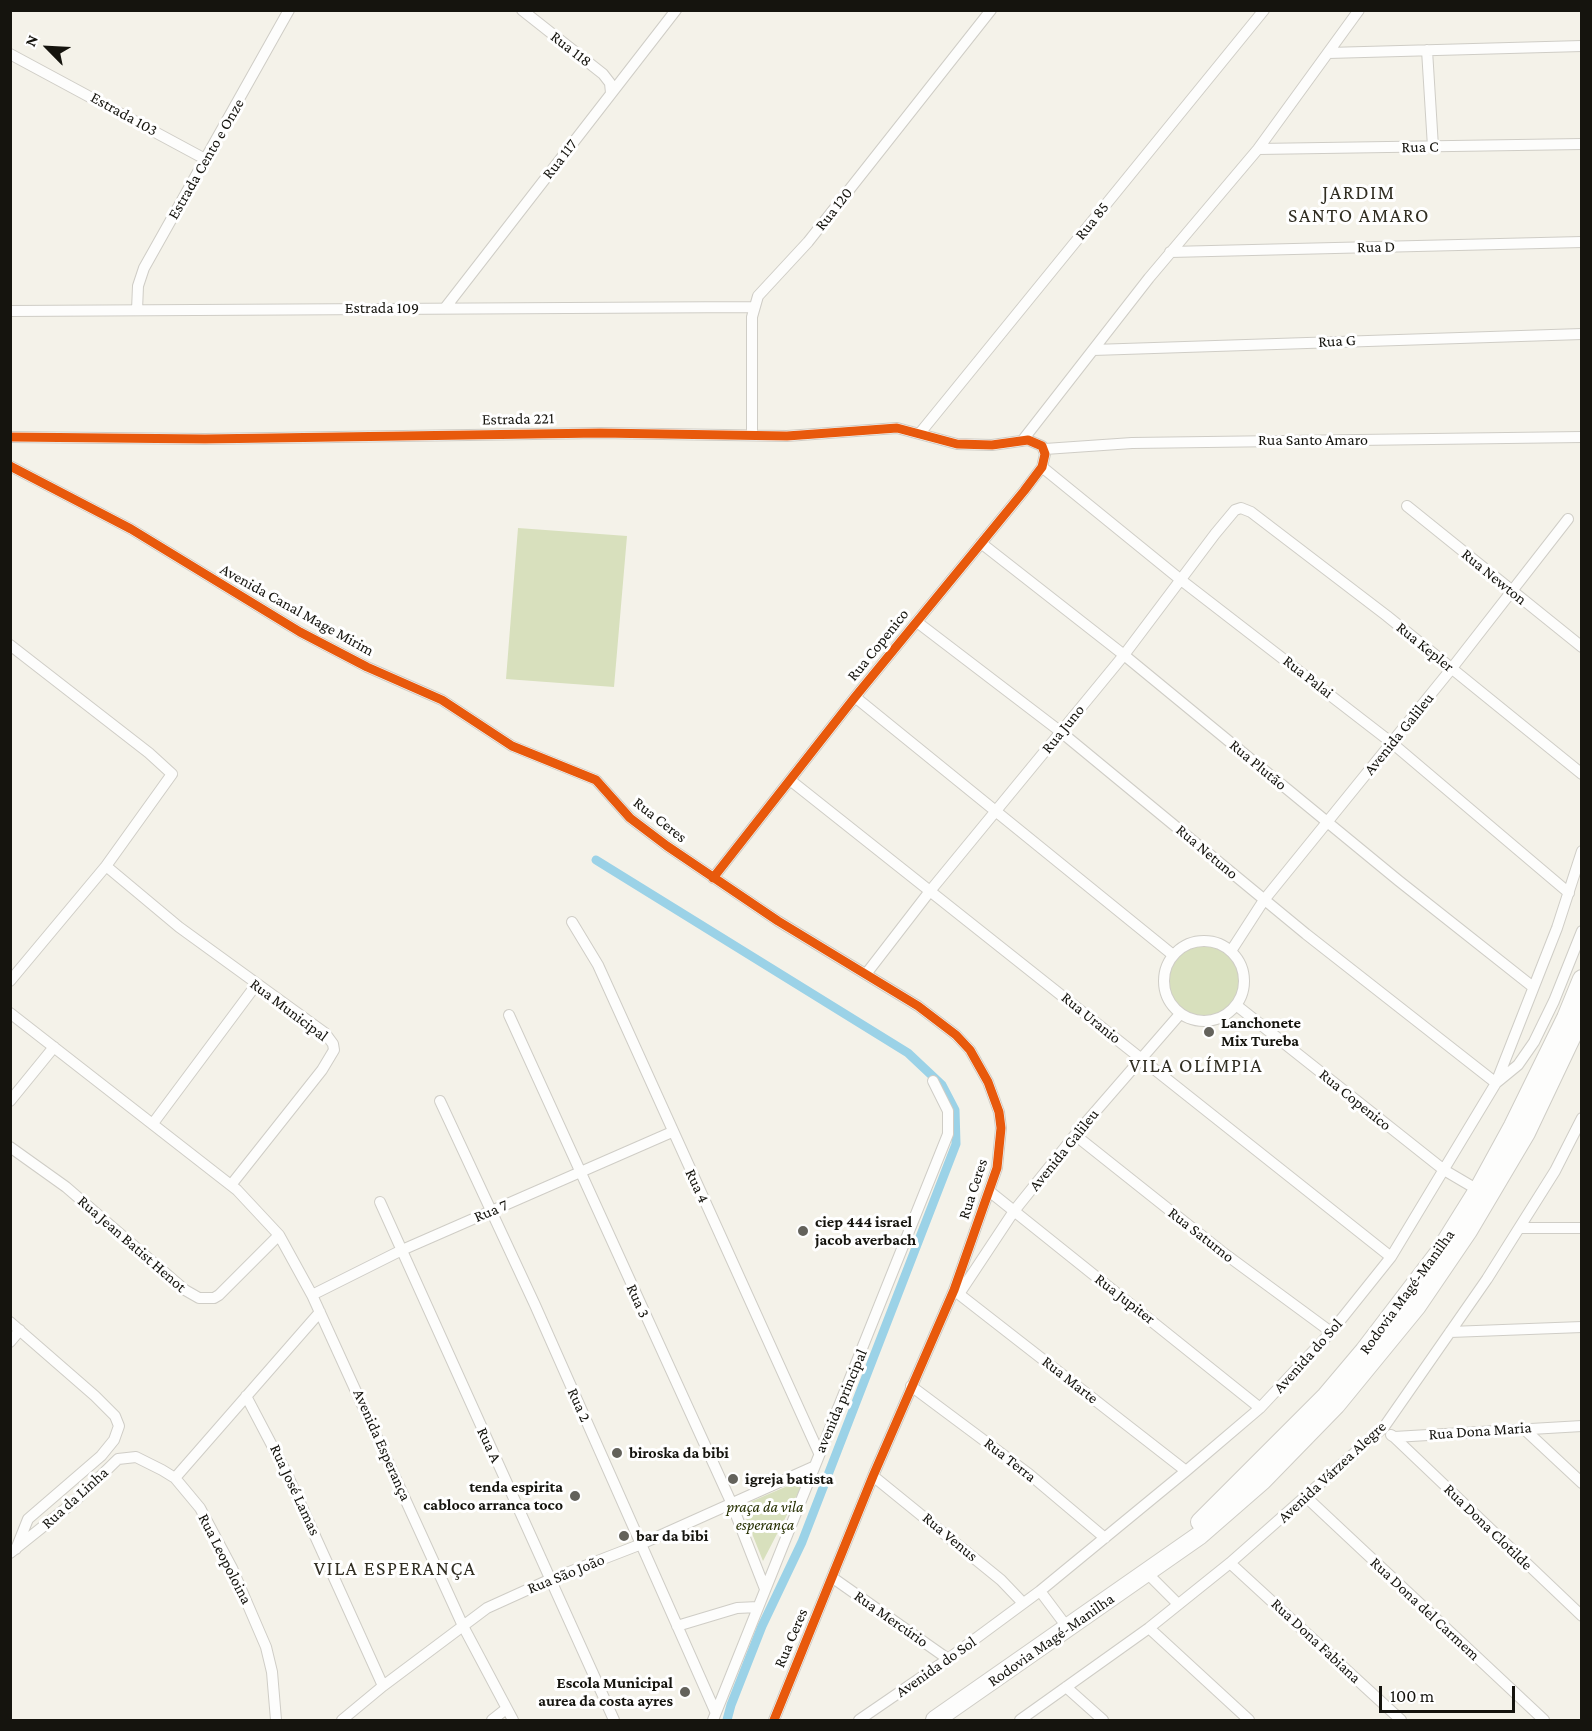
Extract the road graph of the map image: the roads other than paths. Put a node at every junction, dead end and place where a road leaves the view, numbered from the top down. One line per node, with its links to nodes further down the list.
1 (288, 10): 15 (street, Estrada Cento e Onze)
2 (522, 10): 11 (street, Rua 118)
3 (676, 10): 11 (street, Rua 117)
4 (1264, 10): 25 (street, Rua 85)
5 (1359, 10): 9 (street)
6 (987, 12): 18 (street, Rua 120)
7 (1581, 45): 8 (street)
8 (1427, 50): 9 (street); 13 (street)
9 (1328, 53): 14 (street)
10 (10, 54): 15 (street, Estrada 103)
11 (611, 93): 19 (street, Rua 117)
12 (1581, 144): 13 (street, Rua C)
13 (1433, 147): 14 (street, Rua C)
14 (1258, 149): 17 (street)
15 (205, 159): 20 (street, Estrada Cento e Onze)
16 (1581, 242): 17 (street, Rua D)
17 (1170, 252): 23 (street)
18 (753, 307): 19 (street, Estrada 109); 24 (street)
19 (445, 308): 20 (street, Estrada 109)
20 (137, 310): 21 (street, Estrada 109)
21 (10, 311)
22 (1581, 334): 23 (street, Rua G)
23 (1093, 350): 28 (street)
24 (752, 433): 25 (street, Estrada 221); 27 (street, Estrada 221)
25 (920, 433): 28 (street, Estrada 221)
26 (1581, 437): 29 (street, Rua Santo Amaro)
27 (10, 438)
28 (1022, 441): 29 (street)
29 (1045, 449): 31 (street, Rua Copenico)
30 (10, 466): 48 (street, Avenida Canal Mage Mirim)
31 (1042, 467): 35 (street, Rua Copenico); 36 (street, Rua Palai)
32 (1407, 506): 37 (street, Rua Newton)
33 (1568, 519): 37 (street, Avenida Galileu)
34 (1266, 524): 36 (street, Rua Juno); 42 (street, Rua Kepler)
35 (981, 543): 38 (street, Rua Copenico); 41 (street, Rua Plutão)
36 (1181, 580): 41 (street, Rua Juno); 45 (street, Rua Palai)
37 (1512, 592): 40 (street, Rua Newton); 42 (street, Avenida Galileu)
38 (917, 622): 43 (street, Rua Copenico); 44 (street, Rua Netuno)
39 (10, 645): 52 (street)
40 (1581, 647)
41 (1124, 655): 44 (street, Rua Juno); 50 (street, Rua Plutão)
42 (1452, 668): 45 (street, Avenida Galileu); 46 (street, Rua Kepler)
43 (855, 697): 47 (street, Rua Copenico); 49 (street, Rua Copenico)
44 (1061, 732): 49 (street, Rua Juno); 56 (street, Rua Netuno)
45 (1392, 743): 50 (street, Avenida Galileu); 55 (street, Rua Palai)
46 (1581, 774)
47 (790, 780): 53 (street, Rua Copenico); 54 (street, Rua Uranio)
48 (604, 788): 53 (street, Rua Ceres)
49 (995, 813): 54 (street, Rua Juno); 60 (street, Rua Copenico)
50 (1327, 822): 56 (street, Avenida Galileu); 65 (street, Rua Plutão)
51 (1581, 851): 55 (street, Avenida do Sol)
52 (106, 866): 63 (street); 64 (street, Rua Municipal)
53 (713, 878): 61 (street, Rua Ceres)
54 (930, 891): 61 (street, Rua Juno); 72 (street, Rua Uranio)
55 (1569, 893): 65 (street, Avenida do Sol)
56 (1264, 900): 59 (street, Avenida Galileu); 74 (street, Rua Netuno)
57 (572, 922): 79 (street, Rua 4)
58 (1581, 931): 74 (street)
59 (1231, 951): 60 (street); 66 (street)
60 (1173, 955): 68 (street)
61 (866, 974): 86 (street, Rua Ceres)
62 (1581, 979): 85 (highway, Rodovia Magé-Manilha)
63 (10, 981)
64 (256, 985): 77 (street); 84 (street, Rua Municipal)
65 (1533, 987): 74 (street, Avenida do Sol)
66 (1236, 1005): 68 (street); 82 (street, Rua Copenico)
67 (10, 1013): 71 (street)
68 (1180, 1014): 72 (street, Avenida Galileu)
69 (509, 1015): 83 (street, Rua 3)
70 (1581, 1015): 122 (highway, Rodovia Magé-Manilha)
71 (54, 1047): 75 (street); 77 (street)
72 (1140, 1058): 80 (street, Avenida Galileu); 94 (street, Rua Uranio)
73 (933, 1081): 111 (street, avenida principal)
74 (1496, 1083): 82 (street, Avenida do Sol)
75 (10, 1101)
76 (440, 1101): 88 (street, Rua 2)
77 (154, 1122): 84 (street)
78 (1580, 1123): 90 (street, Avenida Várzea Alegre)
79 (672, 1132): 83 (street, Rua 7); 111 (street, Rua 4)
80 (1075, 1135): 89 (street, Avenida Galileu); 101 (street, Rua Saturno)
81 (10, 1147): 92 (street, Rua Jean Batist Henot)
82 (1444, 1170): 85 (street, Rua Copenico); 94 (street, Avenida do Sol)
83 (582, 1172): 88 (street, Rua 7); 118 (street, Rua 3)
84 (231, 1185): 92 (street)
85 (1478, 1190): 122 (highway, Rodovia Magé-Manilha)
86 (989, 1191): 89 (street, Rua Jupiter); 95 (street, Rua Ceres)
87 (380, 1202): 93 (street, Rua A)
88 (491, 1210): 93 (street, Rua 7); 120 (street, Rua 2)
89 (1014, 1211): 95 (street, Avenida Galileu); 106 (street, Rua Jupiter)
90 (1519, 1228): 91 (street); 102 (street, Avenida Várzea Alegre)
91 (1581, 1228)
92 (279, 1235): 96 (street, Avenida Esperança)
93 (402, 1250): 96 (street, Rua 7); 126 (street, Rua A)
94 (1391, 1257): 101 (street, Avenida do Sol)
95 (956, 1292): 104 (street, Rua Ceres); 113 (street, Rua Marte)
96 (312, 1294): 97 (street, Avenida Esperança)
97 (320, 1312): 105 (street); 133 (street, Avenida Esperança)
98 (10, 1322): 100 (street)
99 (1581, 1328): 102 (street)
100 (20, 1330): 103 (street); 121 (street)
101 (1331, 1332): 106 (street, Avenida do Sol)
102 (1450, 1332): 108 (street, Avenida Várzea Alegre)
103 (10, 1341)
104 (911, 1386): 114 (street, Rua Ceres); 119 (street, Rua Terra)
105 (246, 1396): 115 (street); 138 (street, Rua José Lamas)
106 (1260, 1408): 113 (street, Avenida do Sol)
107 (1581, 1426): 109 (street, Rua Dona Maria)
108 (1384, 1427): 110 (street); 117 (street, Avenida Várzea Alegre)
109 (1522, 1428): 110 (street, Rua Dona Maria); 116 (street)
110 (1394, 1437): 132 (street, Rua Dona Clotilde)
111 (819, 1453): 112 (street, avenida principal)
112 (813, 1467): 118 (street, Rua São João); 127 (street, avenida principal)
113 (1186, 1472): 119 (street, Avenida do Sol)
114 (873, 1476): 125 (street, Rua Ceres); 129 (street, Rua Venus)
115 (175, 1478): 121 (street, Rua da Linha); 142 (street, Rua Leopoloina)
116 (1581, 1484)
117 (1306, 1497): 123 (street, Avenida Várzea Alegre); 154 (street, Rua Dona del Carmem)
118 (731, 1502): 120 (street, Rua São João); 127 (street, Rua 3)
119 (1105, 1538): 128 (street, Avenida do Sol)
120 (639, 1545): 126 (street, Rua São João); 134 (street, Rua 2)
121 (13, 1551)
122 (1165, 1558): 124 (highway, Rodovia Magé-Manilha)
123 (1230, 1563): 130 (street, Avenida Várzea Alegre); 153 (street, Rua Dona Fabiana)
124 (1146, 1572): 130 (street); 135 (highway, Rodovia Magé-Manilha)
125 (833, 1578): 137 (street, Rua Mercúrio); 147 (street, Rua Ceres)
126 (551, 1579): 133 (street, Rua São João); 146 (street, Rua A)
127 (765, 1589): 131 (street, avenida principal)
128 (1040, 1591): 129 (street, Avenida do Sol); 135 (street)
129 (1023, 1603): 137 (street, Avenida do Sol)
130 (1178, 1604): 136 (street, Avenida Várzea Alegre)
131 (758, 1606): 134 (street); 141 (street, avenida principal)
132 (1581, 1616)
133 (463, 1626): 138 (street, Rua São João); 140 (street, Avenida Esperança)
134 (677, 1626): 141 (street, Rua 2)
135 (1067, 1627): 149 (highway, Rodovia Magé-Manilha)
136 (1149, 1628): 139 (street, Avenida Várzea Alegre); 152 (street)
137 (948, 1659): 148 (street, Avenida do Sol)
138 (383, 1686): 143 (street, Rua São João)
139 (1066, 1687): 150 (street, Avenida Várzea Alegre); 151 (street)
140 (506, 1709): 144 (street); 145 (street, Avenida Esperança)
141 (714, 1716)
142 (276, 1720)
143 (342, 1720)
144 (492, 1720)
145 (513, 1720)
146 (614, 1720)
147 (774, 1720)
148 (859, 1720)
149 (935, 1720)
150 (1020, 1720)
151 (1103, 1720)
152 (1249, 1720)
153 (1401, 1720)
154 (1544, 1720)

